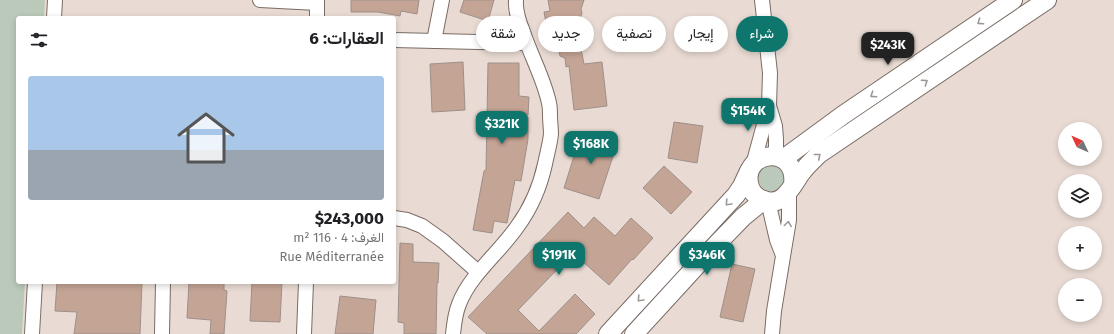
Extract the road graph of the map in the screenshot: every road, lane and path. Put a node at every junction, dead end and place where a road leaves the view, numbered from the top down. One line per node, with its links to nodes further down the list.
1 (55, 0): 9 (street)
2 (260, 0): 8 (street)
3 (442, 0): 13 (street)
4 (516, 0): 11 (street)
5 (762, 0): 16 (street)
6 (1012, 0): 17 (street, one-way to 17)
7 (1047, 0): 19 (street, one-way to 7)
8 (317, 1): 10 (street)
9 (54, 16)
10 (317, 16)
11 (518, 16)
12 (396, 40): 13 (street)
13 (434, 41): 14 (street)
14 (476, 42)
15 (530, 52): 23 (street)
16 (769, 106): 17 (street); 18 (street)
17 (779, 157): 18 (street); 19 (street)
18 (751, 168): 20 (street); 31 (street, one-way to 31)
19 (791, 189): 20 (street); 22 (street, one-way to 19)
20 (766, 201): 22 (street); 32 (street)
21 (396, 218): 23 (street)
22 (782, 255): 33 (street)
23 (478, 272): 30 (street)
24 (35, 284): 27 (street)
25 (163, 284): 28 (street)
26 (306, 284): 29 (street)
27 (32, 334)
28 (162, 334)
29 (304, 334)
30 (454, 334)
31 (608, 334)
32 (634, 334)
33 (772, 334)

